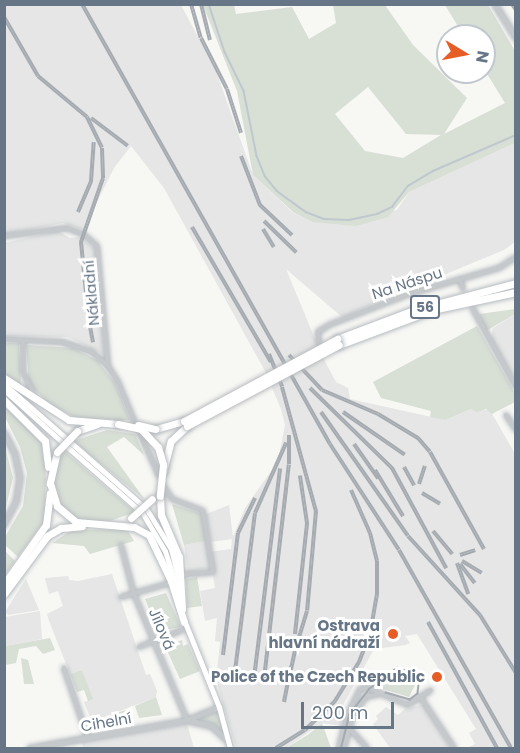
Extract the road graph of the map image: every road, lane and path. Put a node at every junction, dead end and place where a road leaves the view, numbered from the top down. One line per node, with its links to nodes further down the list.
1 (495, 4): 2 (street)
2 (516, 38)
3 (4, 236): 14 (street, Nákladní)
4 (516, 257): 5 (street, Na Náspu)
5 (460, 279): 7 (street); 13 (street, Na Náspu)
6 (516, 283): 12 (highway, 56)
7 (464, 289)
8 (516, 292): 12 (highway, 56)
9 (473, 309): 17 (street)
10 (4, 339): 11 (street, Nákladní)
11 (23, 340): 14 (street, Nákladní); 20 (street)
12 (338, 342): 23 (highway, 56, bridge); 29 (highway, 56, bridge)
13 (319, 344)
14 (108, 366): 22 (street, Nákladní)
15 (4, 378): 20 (highway)
16 (4, 384): 27 (main road)
17 (516, 387)
18 (4, 390): 27 (main road)
19 (4, 400): 28 (highway)
20 (45, 404): 23 (highway)
21 (506, 415): 24 (street)
22 (135, 423)
23 (118, 424): 28 (highway, 56, bridge); 29 (highway, 56, bridge)
24 (516, 430)
25 (139, 431): 29 (street)
26 (4, 432): 33 (street)
27 (65, 441): 44 (main road)
28 (50, 469): 31 (highway, 56)
29 (161, 476): 32 (highway, 56, bridge)
30 (164, 487): 38 (street)
31 (50, 488): 34 (highway, 56); 36 (highway, 56)
32 (156, 496): 34 (highway, 56, bridge); 38 (highway)
33 (4, 525)
34 (105, 526): 36 (highway, 56); 45 (highway)
35 (121, 546): 42 (street, Jílová)
36 (28, 556): 37 (highway, 56)
37 (15, 574): 39 (highway, 56); 41 (highway, 56)
38 (181, 575): 44 (highway)
39 (4, 584)
40 (167, 584): 42 (street)
41 (4, 594)
42 (134, 594): 43 (street); 46 (street, Jílová)
43 (122, 597)
44 (182, 610): 45 (main road)
45 (183, 626): 46 (street); 52 (main road)
46 (153, 641): 47 (street); 53 (street, Jílová)
47 (140, 647)
48 (64, 668): 55 (street)
49 (431, 690): 51 (street)
50 (380, 694): 51 (street); 54 (street); 59 (street)
51 (421, 698): 62 (street)
52 (219, 707): 53 (street, Cihelní); 56 (main road)
53 (187, 720): 55 (street, Cihelní); 56 (street, Cihelní)
54 (349, 728): 60 (street); 61 (street)
55 (88, 738): 57 (street, Cihelní)
56 (228, 741): 58 (main road)
57 (30, 748)
58 (230, 748)
59 (339, 748)
60 (344, 748)
61 (367, 748)
62 (454, 748)

